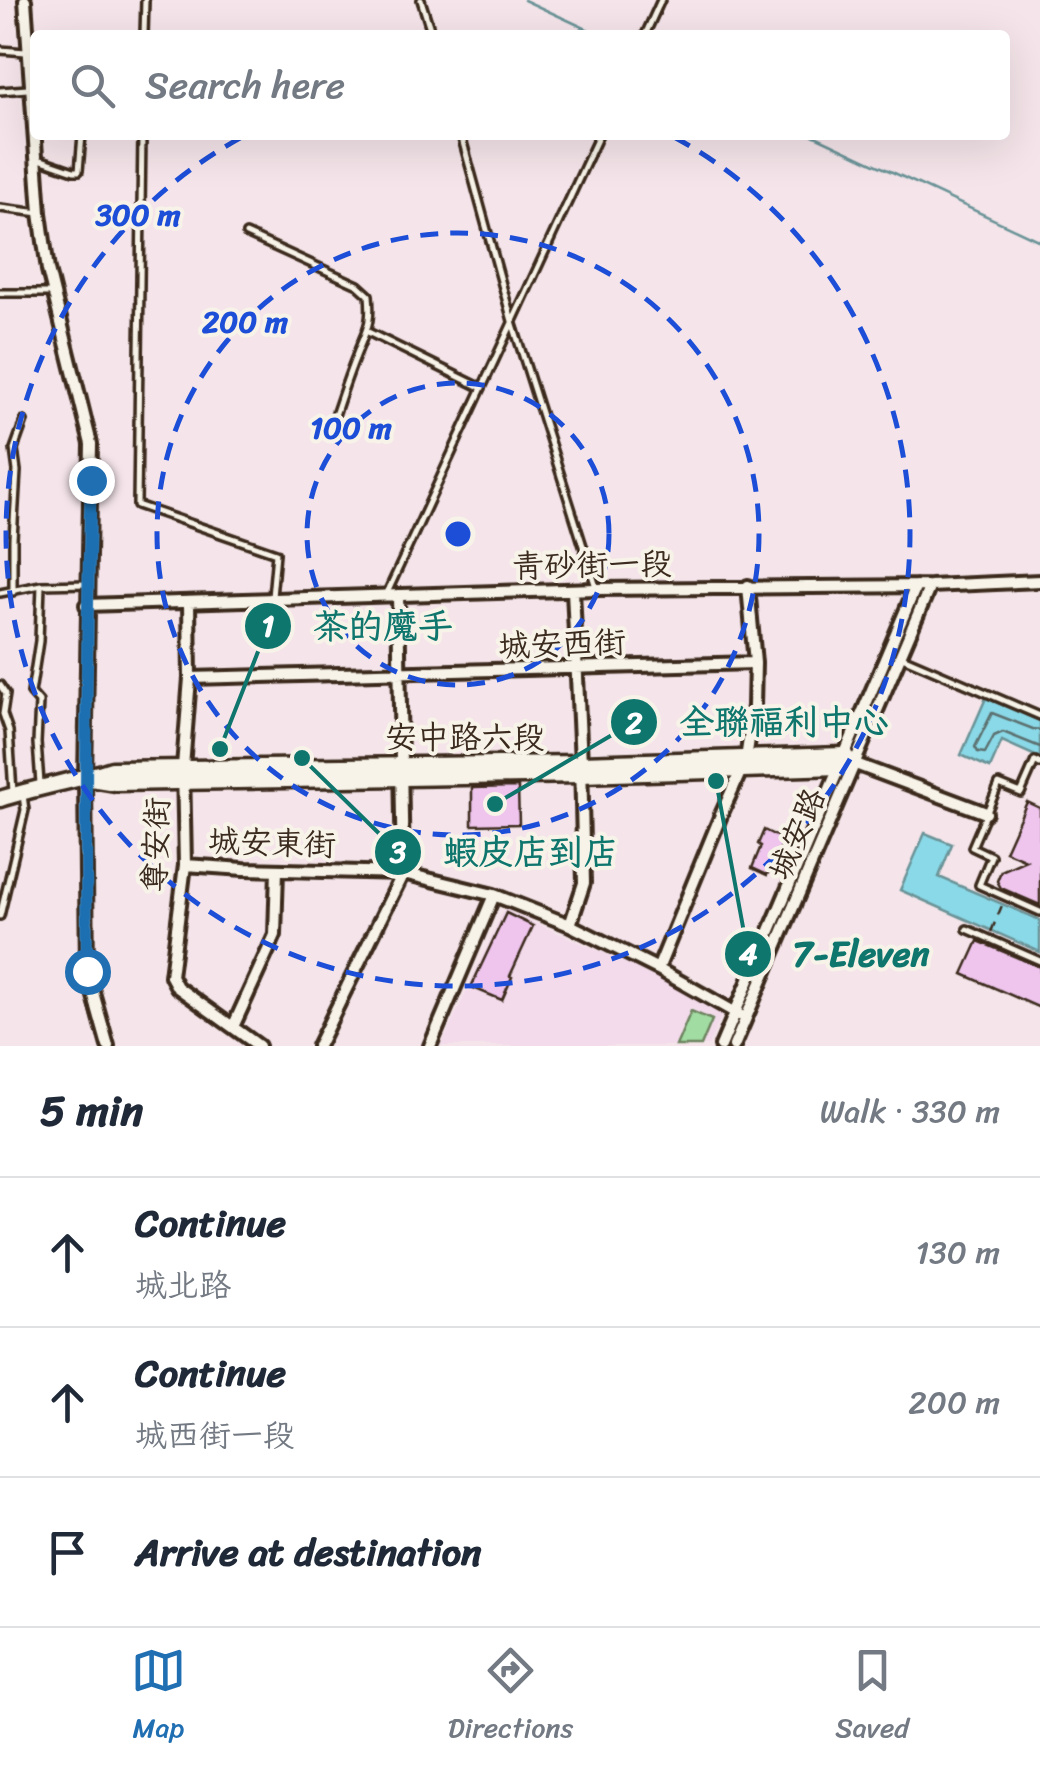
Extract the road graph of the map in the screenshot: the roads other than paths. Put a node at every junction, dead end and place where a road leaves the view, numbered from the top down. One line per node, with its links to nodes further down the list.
1 (25, 0): 8 (street)
2 (145, 0): 5 (lane)
3 (422, 0): 6 (lane)
4 (661, 0): 7 (lane)
5 (144, 30)
6 (431, 30)
7 (647, 30)
8 (30, 40)
9 (30, 48): 10 (lane)
10 (0, 50)
11 (0, 90): 12 (lane)
12 (30, 90)
13 (35, 140): 18 (street)
14 (82, 140): 18 (lane)
15 (142, 140): 41 (lane)
16 (461, 140): 24 (lane)
17 (596, 140): 24 (lane)
18 (36, 158): 20 (street)
19 (0, 208): 20 (lane)
20 (40, 213): 23 (street)
21 (246, 234): 25 (lane)
22 (0, 292): 23 (lane)
23 (54, 293): 30 (street)
24 (512, 321): 26 (lane); 35 (lane)
25 (368, 332): 26 (lane); 28 (lane)
26 (482, 388): 40 (lane)
27 (24, 422): 37 (lane)
28 (332, 424)
29 (1040, 582): 34 (street, 青砂街一段)
30 (88, 584): 31 (lane); 43 (street)
31 (40, 585): 37 (lane); 58 (lane)
32 (748, 586): 33 (street, 青砂街一段); 35 (street, 青砂街一段); 45 (street)
33 (916, 586): 34 (street, 青砂街一段); 51 (street, 城安路)
34 (930, 586): 44 (street, 城安路)
35 (596, 589): 36 (street, 青砂街一段)
36 (573, 590): 39 (street, 青砂街一段); 46 (street)
37 (13, 592): 38 (lane)
38 (0, 594)
39 (398, 595): 40 (street, 青砂街一段); 47 (street)
40 (386, 596): 41 (street, 青砂街一段)
41 (272, 597): 42 (street, 青砂街一段)
42 (190, 602): 43 (street, 青砂街一段); 48 (street, 尊安街)
43 (86, 605): 57 (street)
44 (900, 656): 50 (lane); 51 (street, 城安路)
45 (755, 663): 46 (street, 城安西街); 53 (street)
46 (576, 669): 47 (street, 城安西街); 54 (street)
47 (400, 673): 48 (street, 城安西街); 55 (street)
48 (190, 678): 56 (street, 尊安街)
49 (0, 684): 59 (lane)
50 (1040, 716)
51 (846, 762): 53 (street, 安中路六段); 60 (street); 71 (street, 城安路)
52 (1040, 764): 60 (lane)
53 (744, 765): 54 (street, 安中路六段); 70 (street)
54 (581, 769): 55 (street, 安中路六段); 67 (street)
55 (402, 772): 56 (street, 安中路六段); 63 (street)
56 (184, 774): 57 (street, 安中路六段); 61 (street, 尊安街)
57 (85, 778): 58 (street, 安中路六段); 73 (street)
58 (40, 786): 59 (street, 安中路六段)
59 (12, 795): 66 (lane)
60 (986, 813): 65 (lane)
61 (185, 865): 62 (street, 城安東街); 72 (street, 尊安街)
62 (277, 870): 63 (street, 城安東街); 72 (street)
63 (403, 873): 64 (street, 城安東街); 75 (street)
64 (494, 896): 67 (street, 城安東街); 76 (street)
65 (1040, 912)
66 (0, 916)
67 (570, 926): 70 (street, 城安東街)
68 (967, 929): 69 (lane)
69 (1040, 960)
70 (658, 969): 71 (street, 城安東街)
71 (740, 1015): 77 (street, 城安路); 78 (street, 城安路)
72 (233, 1028): 74 (street, 尊安街)
73 (108, 1046)
74 (259, 1046)
75 (318, 1046)
76 (430, 1046)
77 (721, 1046)
78 (734, 1046)

